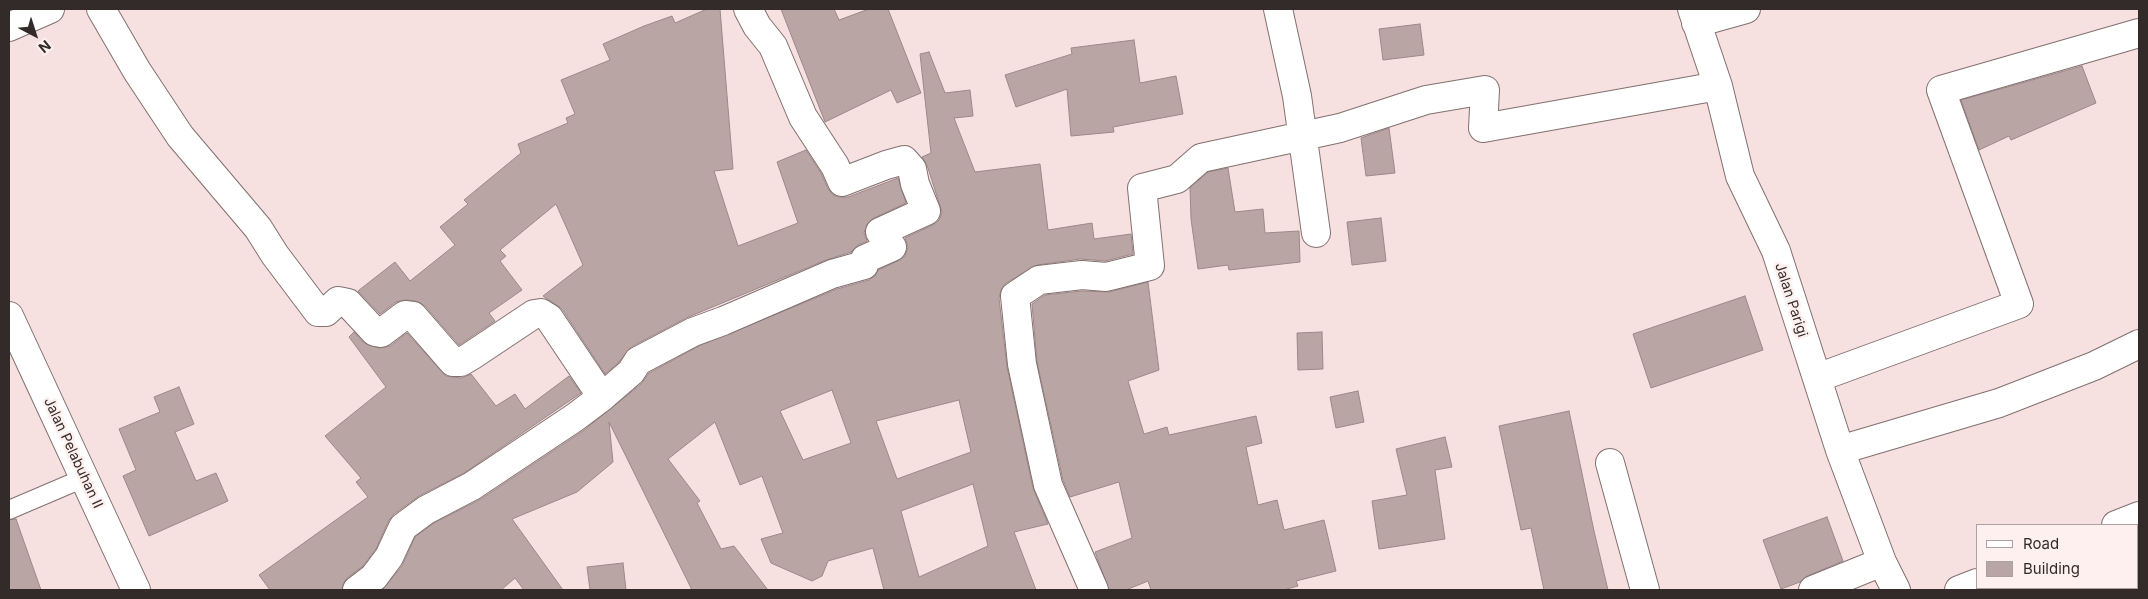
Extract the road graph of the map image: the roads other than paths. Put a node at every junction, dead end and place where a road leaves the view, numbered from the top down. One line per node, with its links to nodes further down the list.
1 (50, 9): 7 (street)
2 (101, 9): 15 (street)
3 (748, 9): 15 (street)
4 (1278, 9): 10 (street)
5 (1746, 9): 6 (street)
6 (1694, 16): 9 (street, Jalan Parigi)
7 (9, 28)
8 (2139, 32): 14 (street)
9 (1718, 86): 10 (street); 14 (street, Jalan Parigi)
10 (1304, 135): 11 (street); 26 (street)
11 (1316, 233)
12 (9, 316): 18 (street, Jalan Pelabuhan II)
13 (2139, 344): 16 (street)
14 (1817, 378): 16 (street, Jalan Parigi)
15 (602, 397): 25 (street)
16 (1840, 450): 22 (street, Jalan Parigi)
17 (1610, 463): 27 (street)
18 (84, 478): 19 (lane); 24 (street, Jalan Pelabuhan II)
19 (9, 510)
20 (2139, 516): 21 (street)
21 (2119, 524)
22 (1882, 562): 28 (street); 29 (street, Jalan Parigi)
23 (1976, 583): 30 (street)
24 (136, 590)
25 (357, 590)
26 (1094, 590)
27 (1645, 590)
28 (1813, 590)
29 (1896, 590)
30 (1959, 590)

